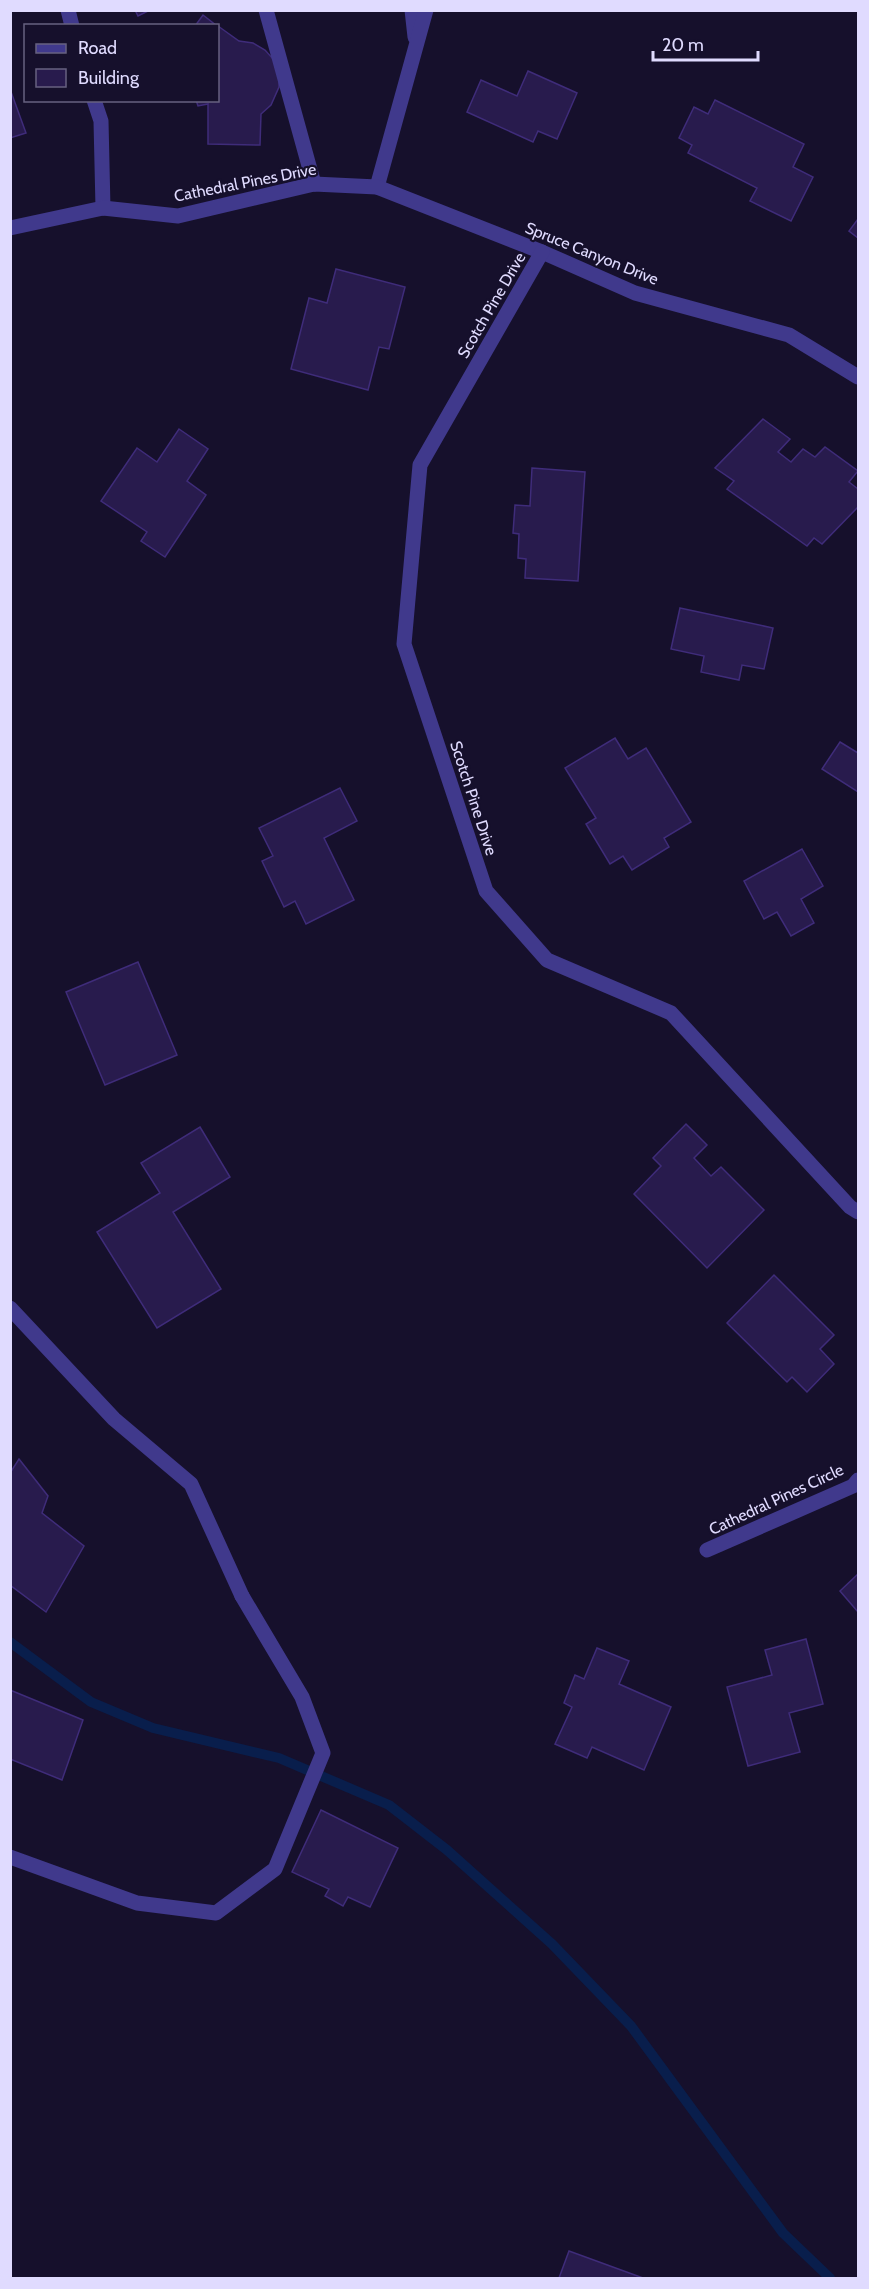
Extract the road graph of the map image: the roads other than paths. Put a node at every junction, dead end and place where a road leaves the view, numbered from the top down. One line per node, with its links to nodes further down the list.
1 (266, 10): 6 (street)
2 (412, 10): 4 (street)
3 (426, 10): 4 (street)
4 (416, 48): 7 (street)
5 (95, 102): 8 (street)
6 (314, 184): 7 (street, Cathedral Pines Drive); 8 (street, Cathedral Pines Drive)
7 (378, 187): 10 (street, Spruce Canyon Drive)
8 (103, 208): 9 (street, Cathedral Pines Drive)
9 (10, 228)
10 (542, 252): 11 (street, Spruce Canyon Drive); 12 (street, Scotch Pine Drive)
11 (858, 377)
12 (858, 1212)
13 (10, 1308): 16 (street)
14 (858, 1480): 15 (street, Cathedral Pines Circle)
15 (707, 1550)
16 (10, 1857)

